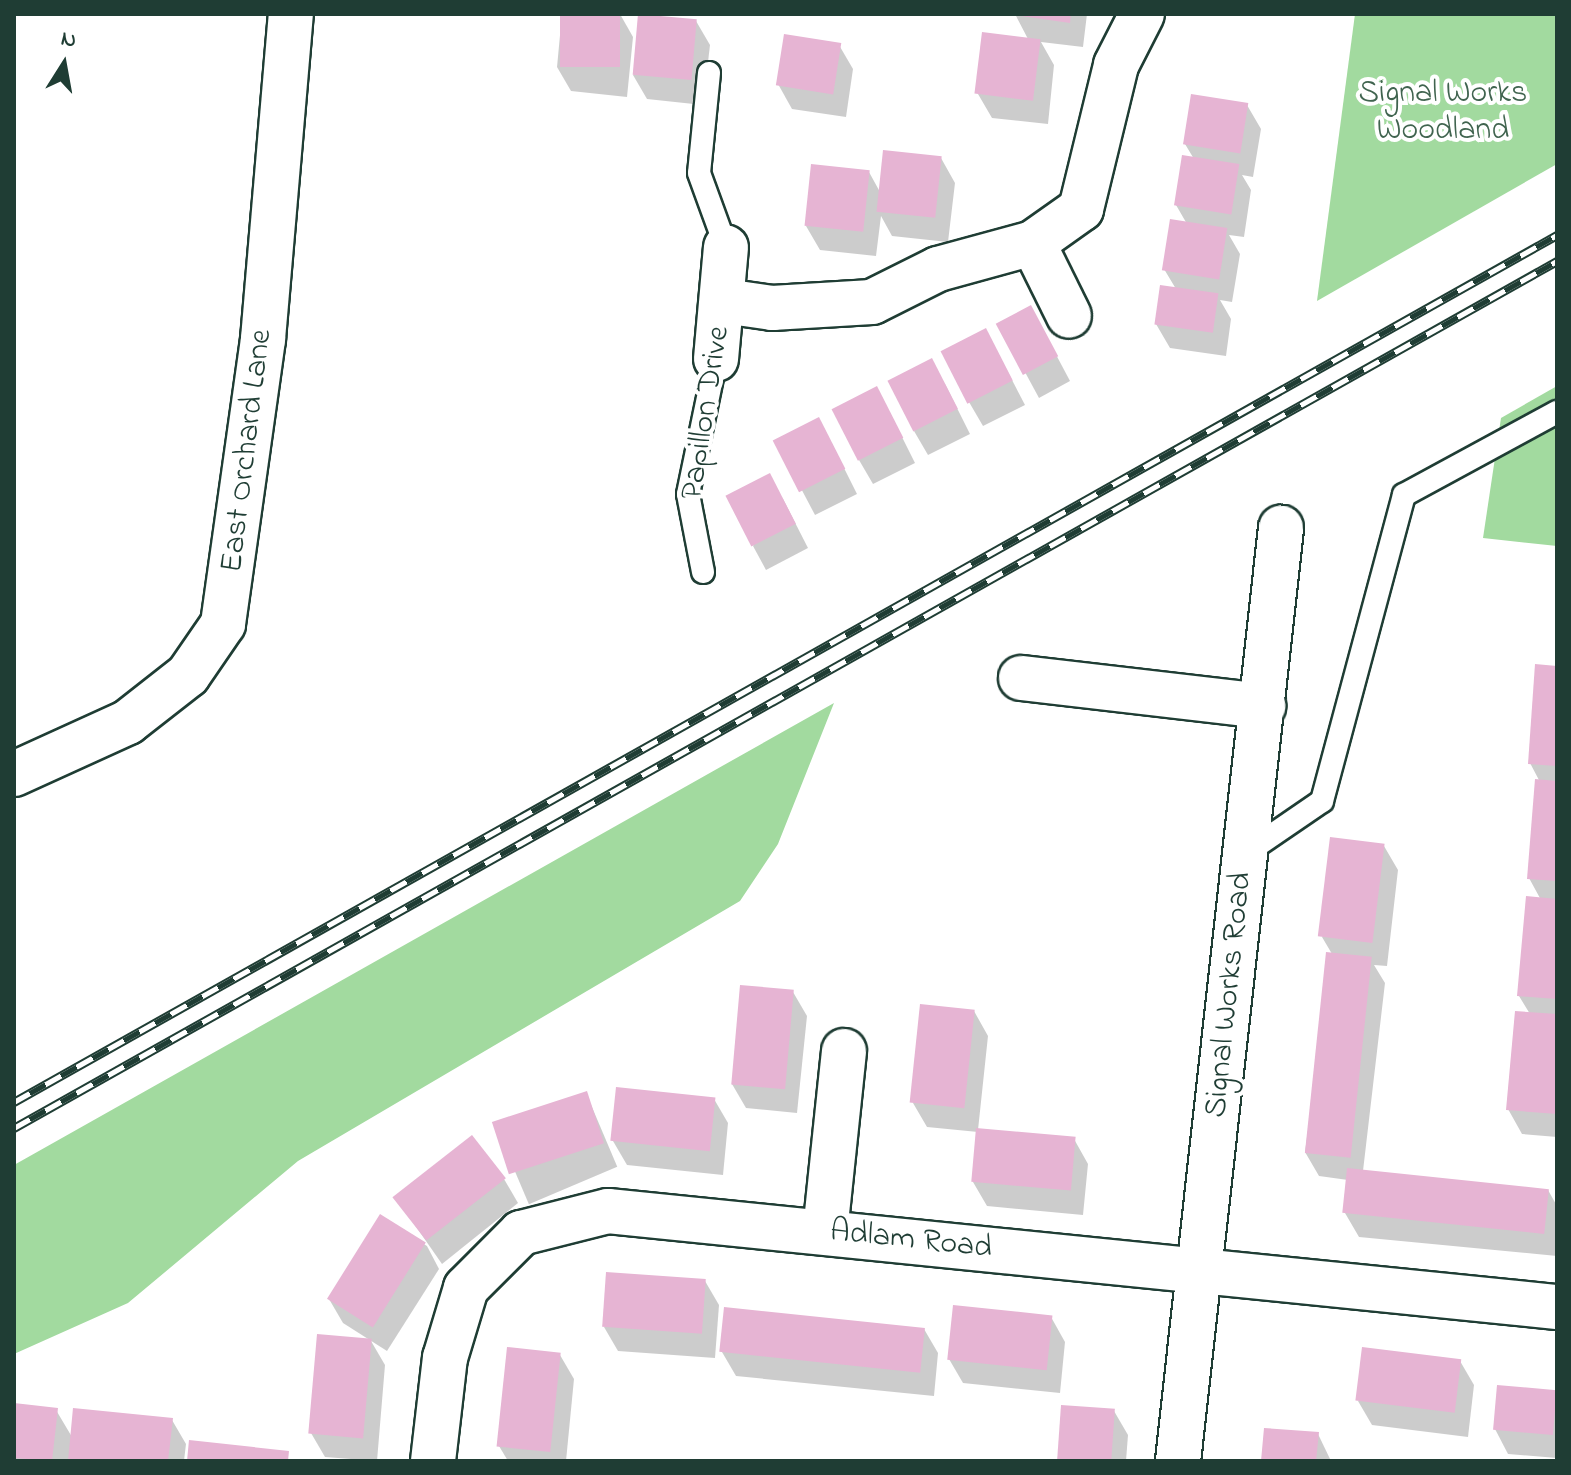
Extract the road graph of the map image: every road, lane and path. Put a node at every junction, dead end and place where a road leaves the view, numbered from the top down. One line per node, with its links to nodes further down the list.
1 (291, 14): 14 (street, East Orchard Lane)
2 (1142, 14): 4 (street, Papillon Drive)
3 (709, 73): 5 (lane, Papillon Drive)
4 (1033, 243): 6 (street, Papillon Drive); 7 (street)
5 (726, 247): 6 (street, Papillon Drive)
6 (724, 301): 8 (street, Papillon Drive)
7 (1069, 316)
8 (716, 359): 11 (lane, Papillon Drive)
9 (1557, 412): 15 (lane)
10 (1281, 528): 13 (street, Signal Works Road)
11 (703, 572)
12 (1021, 678): 13 (street)
13 (1263, 706): 15 (street, Signal Works Road)
14 (14, 774)
15 (1246, 854): 18 (street, Signal Works Road)
16 (844, 1051): 17 (street)
17 (825, 1232): 18 (street, Adlam Road); 20 (street, Adlam Road)
18 (1198, 1272): 19 (street, Adlam Road); 21 (street, Signal Works Road)
19 (1557, 1307)
20 (433, 1461)
21 (1178, 1461)

